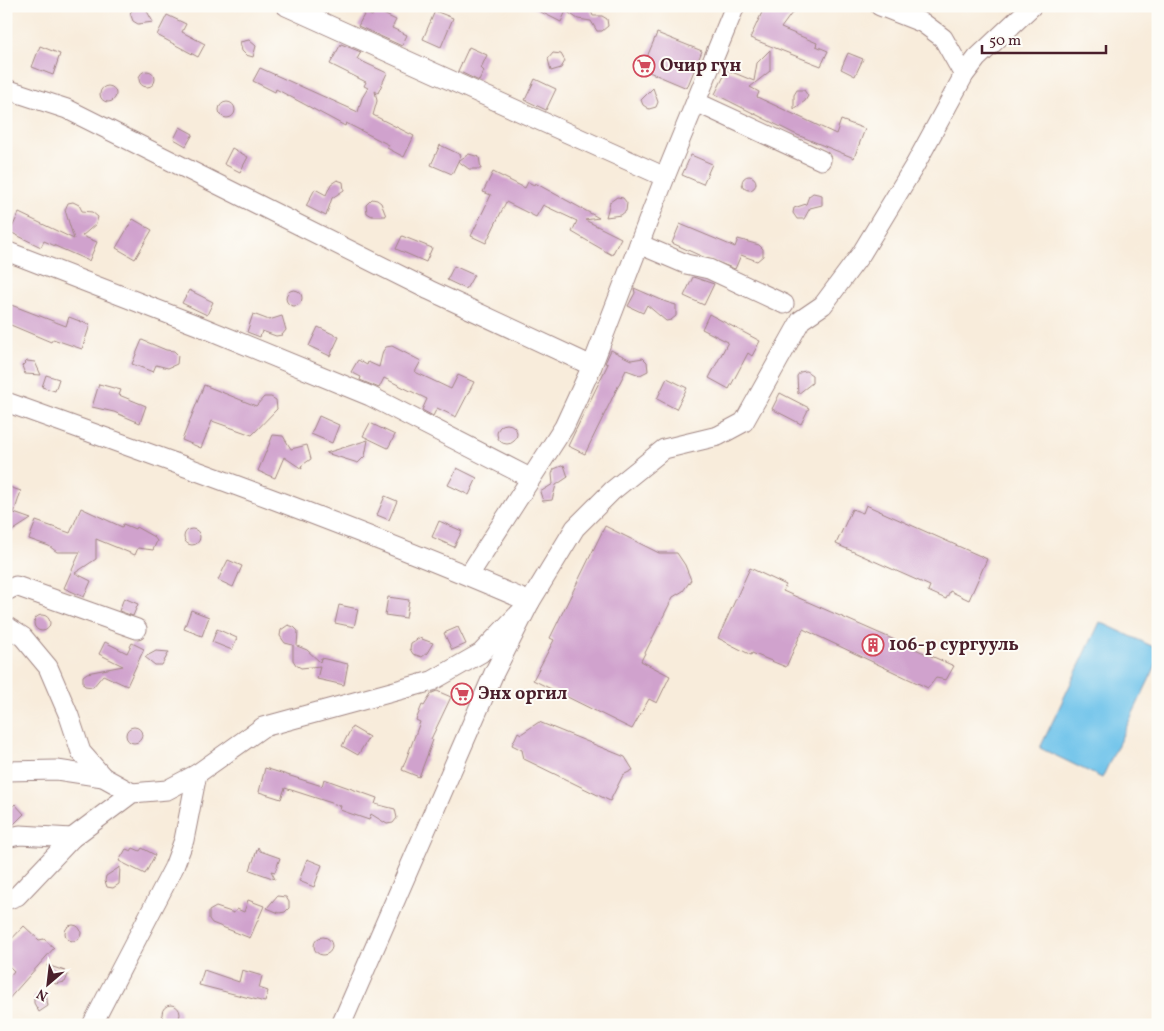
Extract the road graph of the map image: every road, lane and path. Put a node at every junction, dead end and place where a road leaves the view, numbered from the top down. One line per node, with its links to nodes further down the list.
1 (286, 6): 9 (street)
2 (735, 6): 7 (street)
3 (880, 6): 5 (street)
4 (1032, 6): 5 (street)
5 (964, 75): 18 (street)
6 (6, 89): 13 (street)
7 (696, 102): 8 (street); 9 (street)
8 (821, 160)
9 (665, 177): 10 (street)
10 (639, 244): 12 (street); 13 (street)
11 (6, 251): 15 (street)
12 (784, 304)
13 (592, 366): 15 (street)
14 (6, 402): 16 (street)
15 (530, 478): 16 (street)
16 (469, 575): 18 (street)
17 (6, 591): 20 (street)
18 (530, 602): 22 (street); 29 (street)
19 (6, 626): 23 (street)
20 (136, 629)
21 (6, 771): 23 (street)
22 (197, 774): 24 (street); 28 (street)
23 (103, 777): 24 (street)
24 (132, 793): 26 (street)
25 (6, 838): 26 (street)
26 (72, 838): 27 (street)
27 (6, 900)
28 (92, 1025)
29 (341, 1025)

